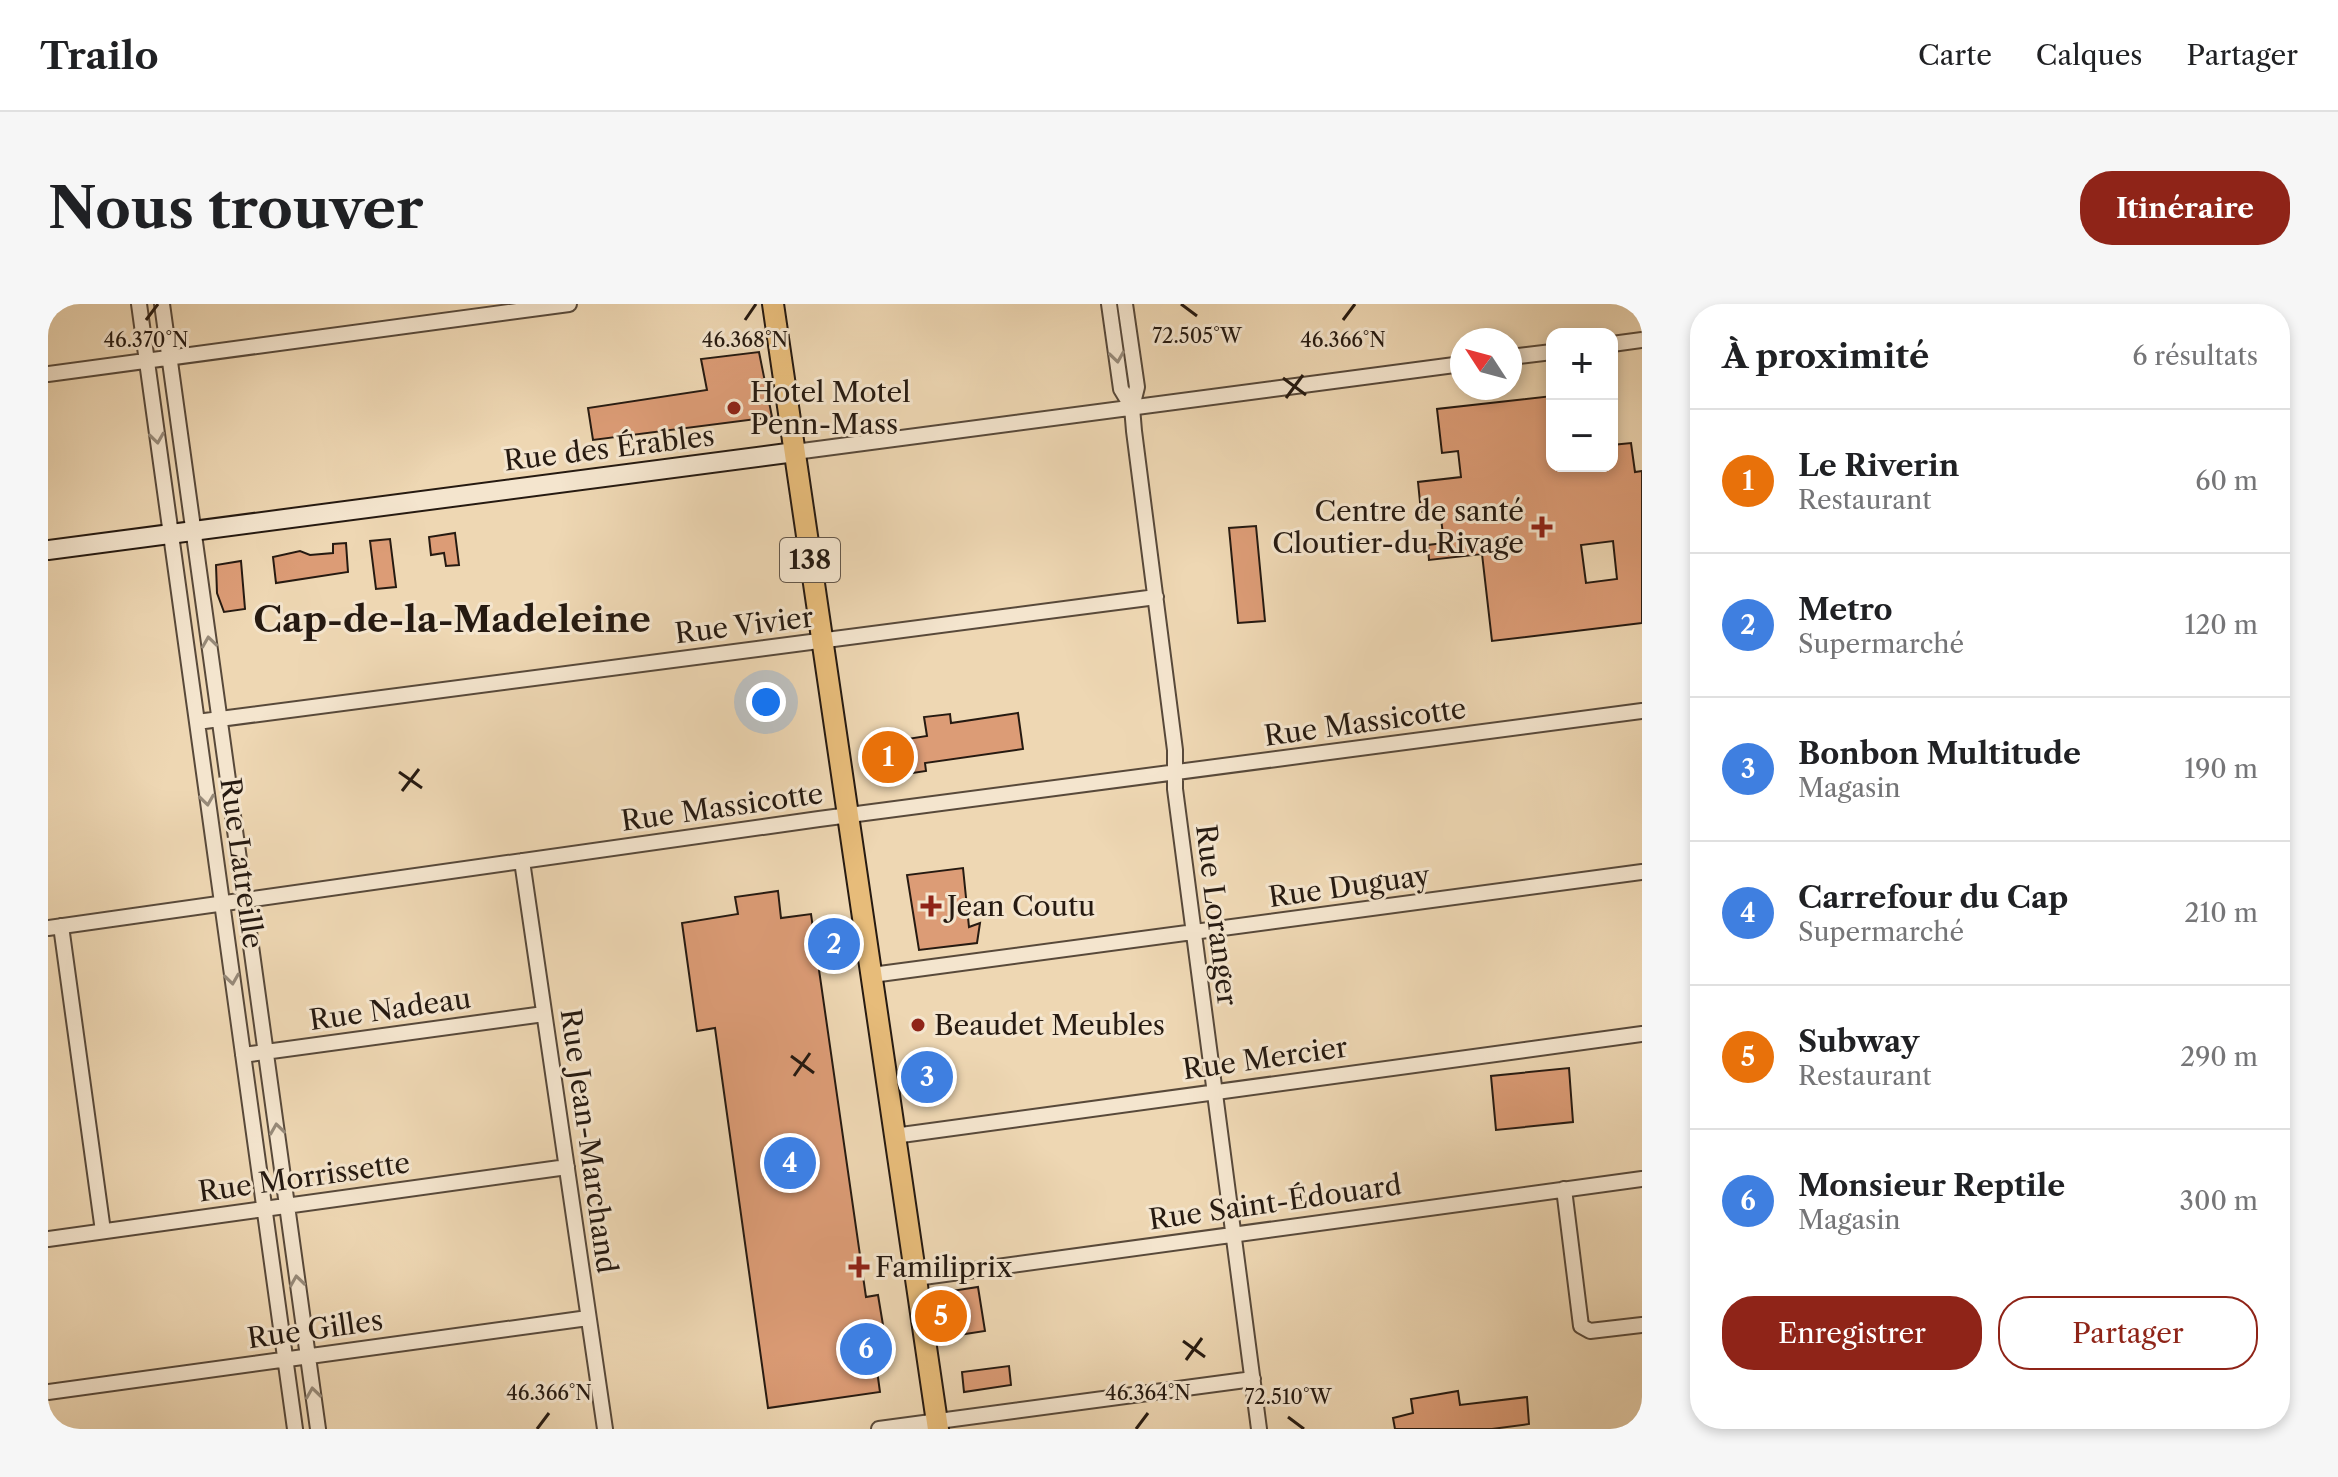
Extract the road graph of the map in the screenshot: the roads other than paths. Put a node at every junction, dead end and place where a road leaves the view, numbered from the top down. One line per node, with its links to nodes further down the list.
1 (139, 304): 12 (street, Rue Latreille)
2 (162, 304): 11 (street, Rue Latreille)
3 (569, 304): 11 (street)
4 (773, 304): 16 (main road, 138)
5 (1109, 304): 15 (street, Rue Loranger, one-way to 15)
6 (1125, 304): 15 (street, Rue Loranger)
7 (1642, 340): 8 (street)
8 (1618, 343)
9 (1546, 353): 10 (street)
10 (1522, 356)
11 (170, 358): 12 (street); 17 (street, Rue Latreille)
12 (147, 361): 14 (street); 18 (street, Rue Latreille, one-way to 18)
13 (1450, 366): 15 (street, Rue des Érables)
14 (48, 374)
15 (1132, 407): 16 (street, Rue des Érables); 20 (street, Rue Loranger)
16 (795, 452): 17 (street, Rue des Érables); 21 (main road, 138)
17 (194, 531): 18 (street, Rue des Érables); 23 (street, Rue Latreille, one-way to 17)
18 (171, 534): 19 (street, Rue des Érables); 24 (street, Rue Latreille)
19 (48, 550)
20 (1156, 597): 21 (street, Rue Vivier); 25 (street, Rue Loranger)
21 (821, 641): 23 (street, Rue Vivier); 26 (main road, 138)
22 (1642, 711): 25 (street, Rue Massicotte)
23 (220, 719): 24 (street, Rue Vivier); 29 (street, Rue Latreille)
24 (197, 722): 30 (street, Rue Latreille, one-way to 30)
25 (1175, 773): 26 (street, Rue Massicotte); 32 (street, Rue Loranger)
26 (848, 815): 27 (street, Rue Massicotte); 33 (main road, 138)
27 (522, 861): 29 (street, Rue Massicotte); 34 (street, Rue Jean-Marchand)
28 (1642, 872): 32 (street, Rue Duguay)
29 (245, 900): 30 (street, Rue Massicotte); 36 (street, Rue Latreille)
30 (222, 903): 31 (street, Rue Massicotte); 37 (street, Rue Latreille, one-way to 37)
31 (54, 927): 45 (street)
32 (1193, 933): 33 (street, Rue Duguay); 38 (street, Rue Loranger)
33 (872, 975): 39 (main road, 138)
34 (544, 1014): 36 (street, Rue Nadeau); 40 (street, Rue Jean-Marchand)
35 (1642, 1034): 38 (street, Rue Mercier)
36 (266, 1052): 37 (street, Rue Nadeau); 43 (street, Rue Latreille, one-way to 36)
37 (243, 1055): 44 (street, Rue Latreille)
38 (1214, 1091): 39 (street, Rue Mercier); 46 (street, Rue Loranger)
39 (894, 1136): 48 (main road, 138)
40 (567, 1167): 43 (street, Rue Morrissette); 49 (street, Rue Jean-Marchand)
41 (1642, 1179): 42 (street, Rue Saint-Édouard)
42 (1564, 1189): 46 (street, Rue Saint-Édouard); 50 (street)
43 (287, 1206): 44 (street, Rue Morrissette); 51 (street, Rue Latreille, one-way to 43)
44 (264, 1209): 45 (street, Rue Morrissette); 52 (street, Rue Latreille)
45 (103, 1231): 47 (street, Rue Morrissette)
46 (1233, 1234): 48 (street, Rue Saint-Édouard); 53 (street, Rue Loranger)
47 (48, 1239)
48 (916, 1278): 55 (main road, 138)
49 (588, 1318): 51 (street, Rue Gilles); 58 (street, Rue Jean-Marchand)
50 (1642, 1325)
51 (308, 1357): 52 (street, Rue Gilles); 57 (street, Rue Latreille, one-way to 51)
52 (285, 1359): 54 (street, Rue Gilles); 56 (street, Rue Latreille)
53 (1253, 1379): 55 (street); 60 (street, Rue Loranger)
54 (48, 1392)
55 (937, 1425): 59 (street)
56 (295, 1429)
57 (318, 1429)
58 (605, 1429)
59 (879, 1429)
60 (1259, 1429)

